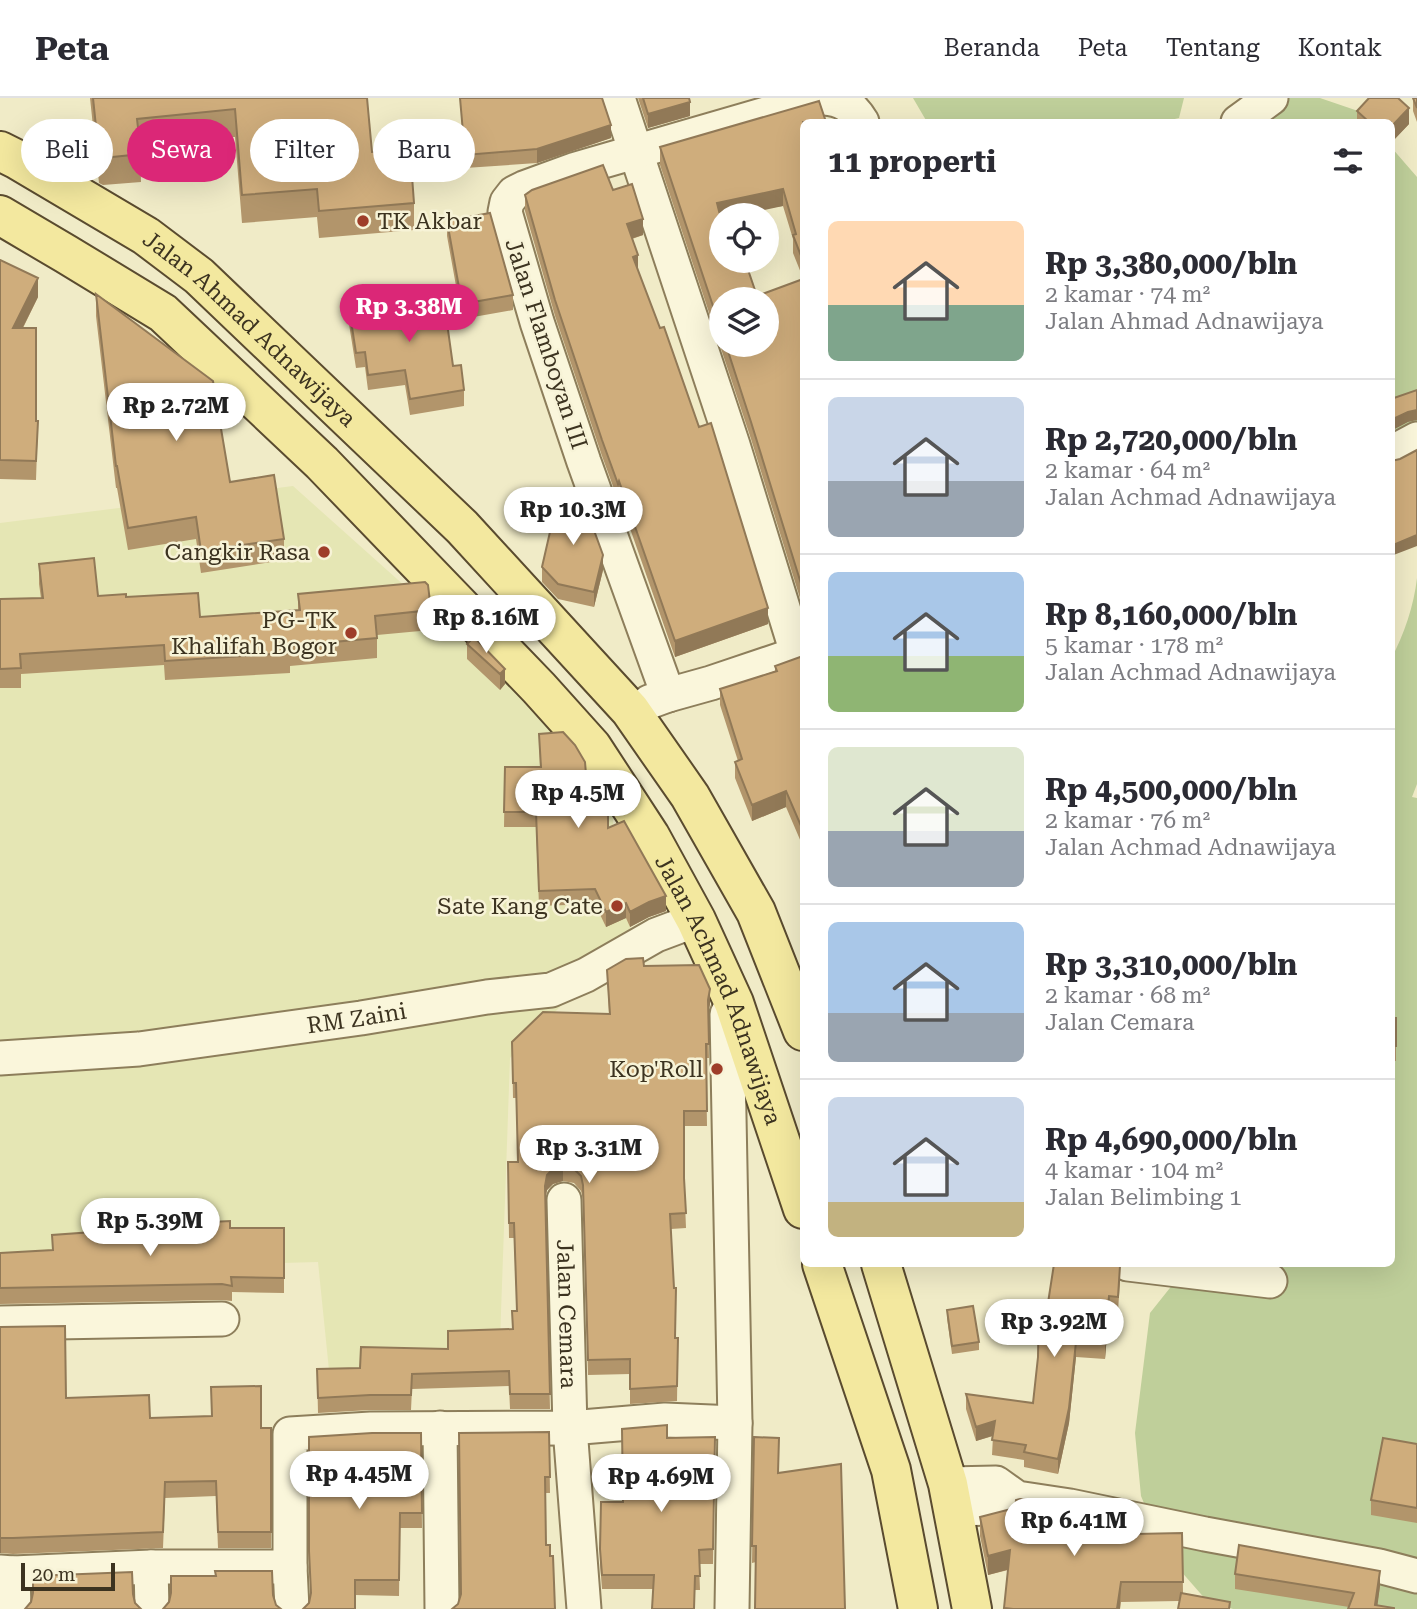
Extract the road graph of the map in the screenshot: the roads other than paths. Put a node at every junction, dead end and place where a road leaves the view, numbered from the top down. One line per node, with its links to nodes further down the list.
1 (618, 98): 6 (street)
2 (822, 98): 4 (street); 6 (street)
3 (1271, 98): 5 (street)
4 (860, 119)
5 (1242, 119)
6 (635, 151): 11 (street); 12 (street, Jalan Flamboyan III)
7 (8, 155): 13 (main road, Jalan Ahmad Adnawijaya)
8 (0, 215): 14 (main road, Jalan Achmad Adnawijaya)
9 (1417, 439): 10 (street)
10 (1395, 451)
11 (800, 652): 12 (street)
12 (668, 695): 13 (street)
13 (630, 710): 16 (main road)
14 (696, 920): 15 (main road, Jalan Achmad Adnawijaya); 17 (street, RM Zaini)
15 (734, 1003): 19 (main road, Jalan Achmad Adnawijaya); 26 (street)
16 (800, 1023)
17 (0, 1058)
18 (564, 1200): 28 (street, Jalan Cemara)
19 (800, 1200)
20 (822, 1267): 40 (main road)
21 (882, 1267): 29 (main road)
22 (1152, 1267): 23 (street)
23 (1270, 1282)
24 (222, 1319): 25 (street)
25 (0, 1323)
26 (735, 1423): 28 (street); 39 (street)
27 (440, 1428): 28 (street); 31 (street); 37 (street)
28 (570, 1428): 38 (street, Jalan Cemara)
29 (950, 1496): 33 (street); 41 (main road)
30 (151, 1567): 31 (street); 32 (street); 35 (street)
31 (290, 1567): 36 (street)
32 (7, 1573): 34 (street)
33 (1417, 1576)
34 (14, 1609)
35 (152, 1609)
36 (292, 1609)
37 (442, 1609)
38 (584, 1609)
39 (732, 1609)
40 (918, 1609)
41 (972, 1609)

